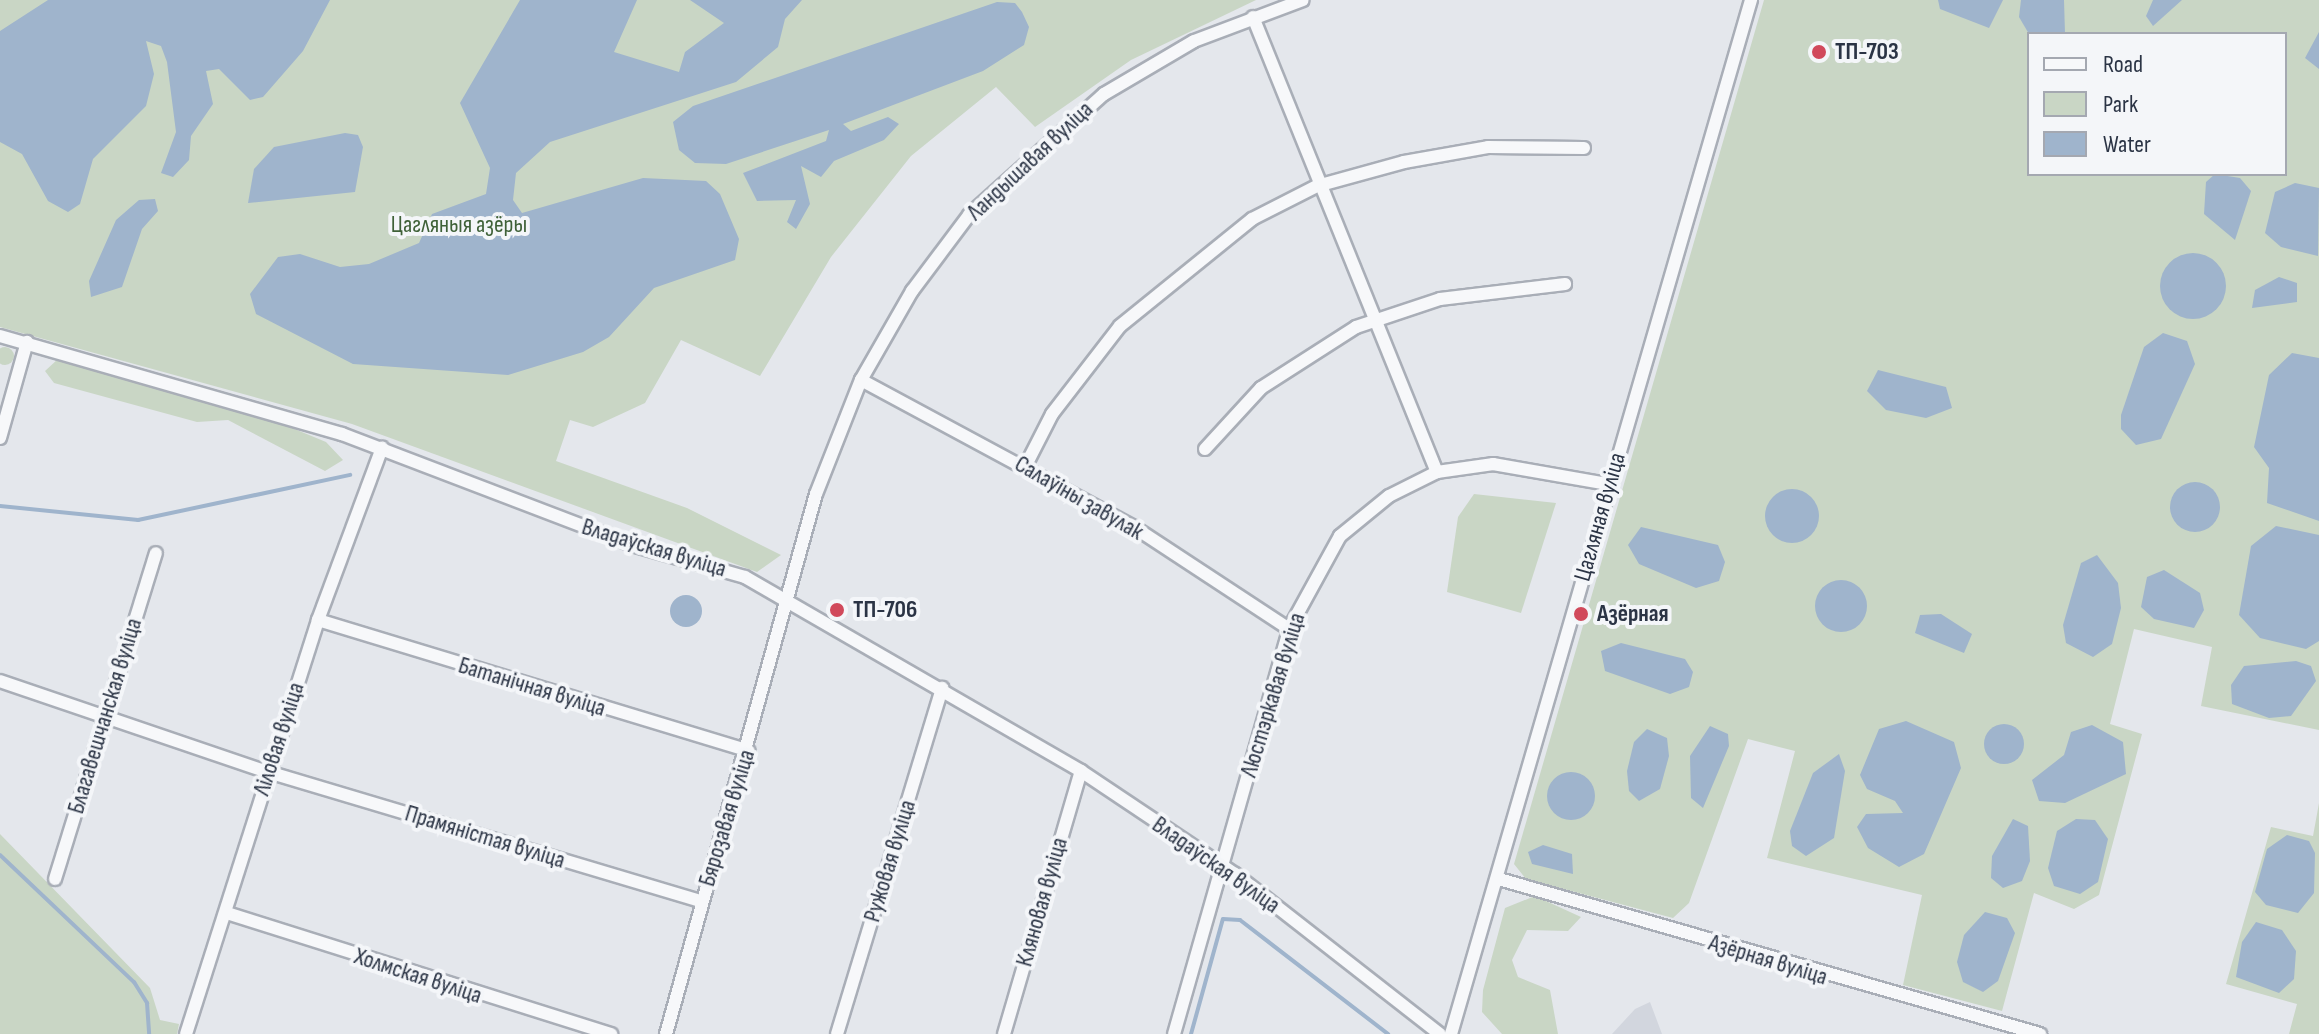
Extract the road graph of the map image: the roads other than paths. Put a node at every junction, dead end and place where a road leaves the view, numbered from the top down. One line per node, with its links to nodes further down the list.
1 (1303, 0): 3 (street, Ландышавая вуліца)
2 (1751, 0): 16 (street, Цагляная вуліца)
3 (1253, 17): 5 (street); 10 (street, Ландышавая вуліца)
4 (1584, 148): 5 (street)
5 (1317, 186): 7 (street); 14 (street)
6 (1565, 284): 7 (street)
7 (1373, 320): 13 (street); 15 (street)
8 (0, 336): 9 (street, Владаўская вуліца)
9 (27, 342): 11 (street); 12 (street, Владаўская вуліца)
10 (861, 380): 14 (street, Салаўіны завулак); 18 (street, Ландышавая вуліца)
11 (0, 438)
12 (382, 448): 18 (street, Владаўская вуліца); 19 (street, Ліловая вуліца)
13 (1205, 449)
14 (1025, 467): 20 (street, Салаўіны завулак)
15 (1437, 472): 16 (street, Люстэркавая вуліца); 20 (street, Люстэркавая вуліца)
16 (1608, 484): 29 (street, Цагляная вуліца)
17 (156, 553): 23 (street, Благавешчанская вуліца)
18 (788, 602): 22 (street, Владаўская вуліца); 24 (street, Бярозавая вуліца)
19 (318, 620): 24 (street, Батанічная вуліца); 26 (street, Ліловая вуліца)
20 (1289, 629): 27 (street, Люстэркавая вуліца)
21 (0, 681): 23 (street, Прамяністая вуліца)
22 (942, 688): 25 (street, Владаўская вуліца); 35 (street, Ружовая вуліца)
23 (103, 718): 26 (street, Прамяністая вуліца); 28 (street, Благавешчанская вуліца)
24 (748, 751): 30 (street, Бярозавая вуліца)
25 (1081, 771): 27 (street, Владаўская вуліца); 36 (street, Кляновая вуліца)
26 (268, 772): 30 (street, Прамяністая вуліца); 31 (street, Ліловая вуліца)
27 (1221, 866): 37 (street, Люстэркавая вуліца); 38 (street, Владаўская вуліца)
28 (55, 879)
29 (1499, 879): 39 (street, Цагляная вуліца); 40 (street, Азёрная вуліца)
30 (702, 901): 34 (street, Бярозавая вуліца)
31 (227, 913): 32 (street, Ліловая вуліца); 33 (street, Холмская вуліца)
32 (186, 1034)
33 (611, 1034)
34 (666, 1034)
35 (837, 1034)
36 (1004, 1034)
37 (1174, 1034)
38 (1440, 1034)
39 (1451, 1034)
40 (2040, 1034)

